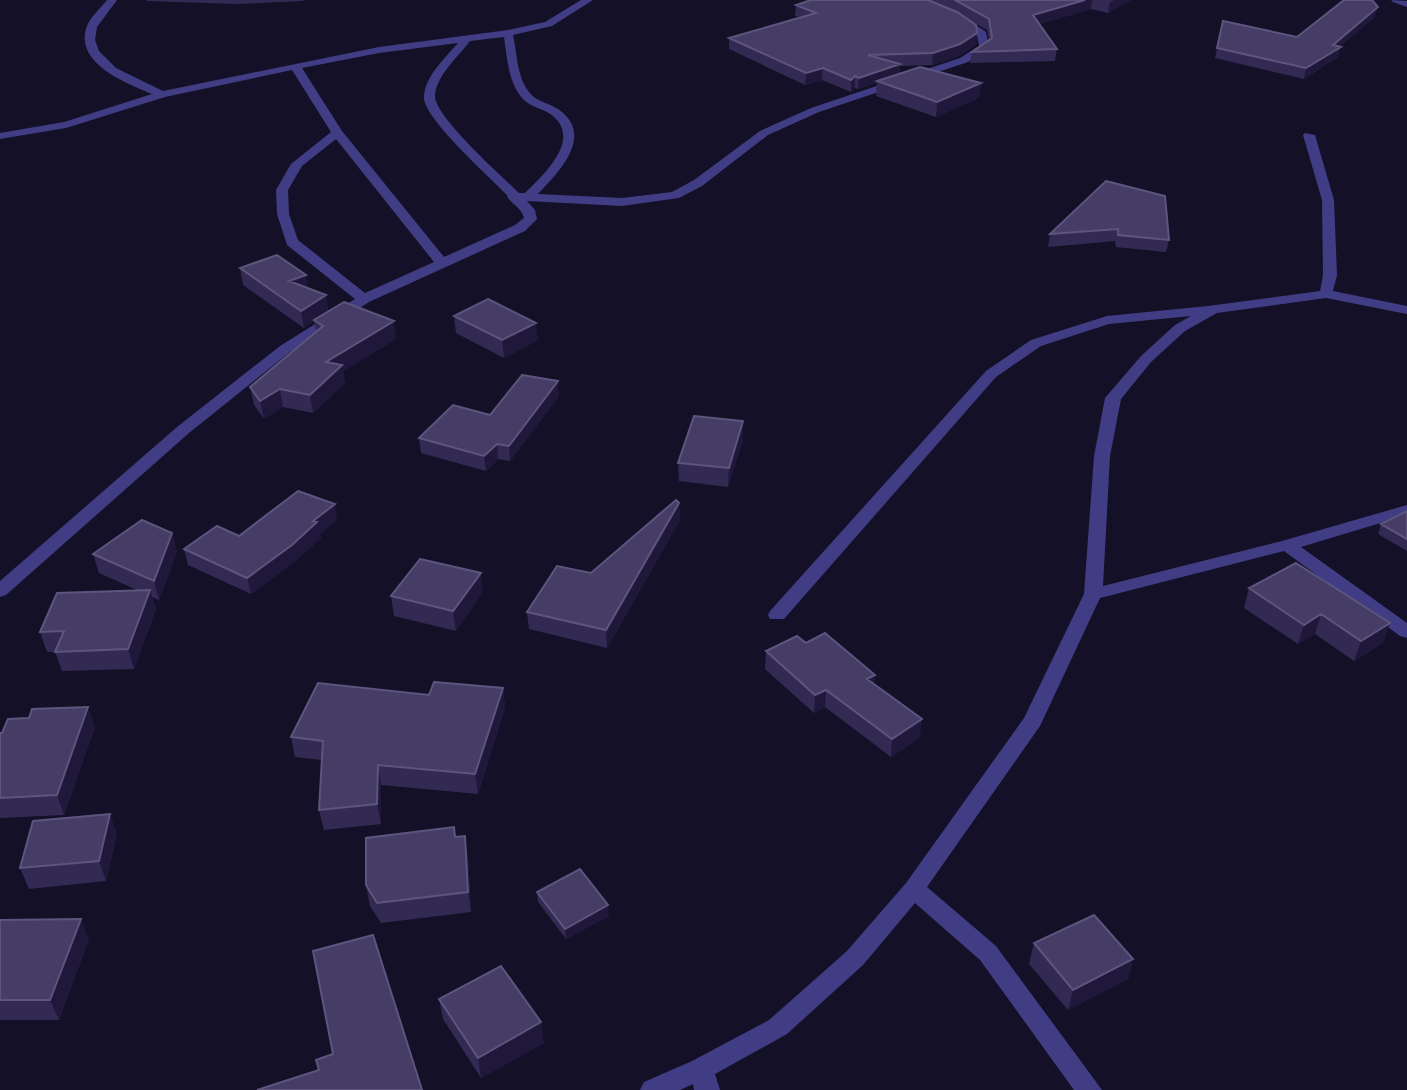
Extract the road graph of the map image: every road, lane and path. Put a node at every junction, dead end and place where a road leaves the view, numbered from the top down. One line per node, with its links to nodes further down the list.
1 (112, 0): 9 (street)
2 (588, 0): 6 (street)
3 (913, 0): 14 (street)
4 (1396, 0): 5 (street)
5 (1407, 4)
6 (508, 33): 7 (street); 14 (street)
7 (467, 38): 8 (street); 13 (street)
8 (295, 65): 9 (street); 10 (street)
9 (162, 94): 12 (street)
10 (337, 133): 15 (street); 17 (street)
11 (1309, 135): 16 (street)
12 (0, 136)
13 (512, 196): 14 (street); 15 (street)
14 (529, 196)
15 (441, 262): 17 (street)
16 (1325, 294): 18 (street); 19 (street)
17 (364, 299): 22 (street)
18 (1213, 309): 23 (street); 24 (street)
19 (1407, 310)
20 (1407, 510): 21 (street)
21 (1287, 545): 23 (street); 25 (street)
22 (0, 591)
23 (1093, 594): 26 (street)
24 (777, 615)
25 (1407, 632)
26 (914, 888): 27 (street); 29 (street)
27 (704, 1080): 28 (street)
28 (653, 1090)
29 (1089, 1090)

